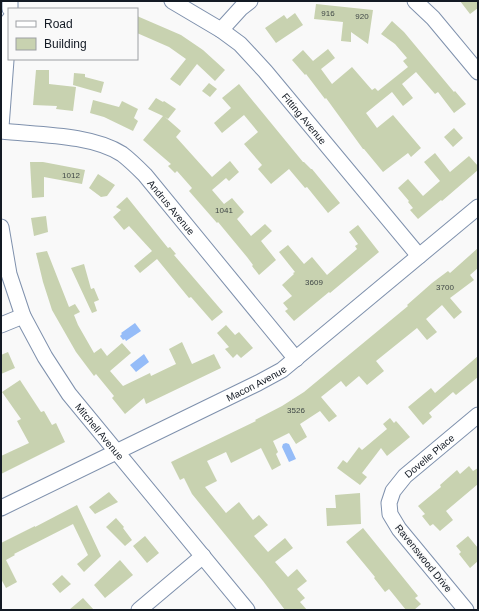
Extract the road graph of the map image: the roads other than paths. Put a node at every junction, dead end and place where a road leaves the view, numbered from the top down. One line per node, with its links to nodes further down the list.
1 (172, 1): 4 (street, Fitting Avenue)
2 (250, 1): 4 (street)
3 (415, 1): 6 (street)
4 (221, 30): 11 (street, Fitting Avenue)
5 (8, 33): 7 (street)
6 (478, 72)
7 (1, 127)
8 (1, 131): 14 (street, Andrus Avenue)
9 (478, 207): 11 (street, Macon Avenue)
10 (1, 227): 12 (street, Mitchell Avenue)
11 (419, 256): 14 (street, Macon Avenue)
12 (23, 316): 13 (street); 16 (street, Mitchell Avenue)
13 (1, 325)
14 (296, 359): 16 (street, Macon Avenue)
15 (478, 415): 17 (street, Dovelle Place)
16 (118, 452): 18 (street, Macon Avenue); 19 (street, Mitchell Avenue)
17 (389, 503): 22 (street, Ravenswood Drive)
18 (1, 508)
19 (203, 556): 20 (street); 21 (street, Mitchell Avenue)
20 (139, 610)
21 (247, 610)
22 (466, 610)

